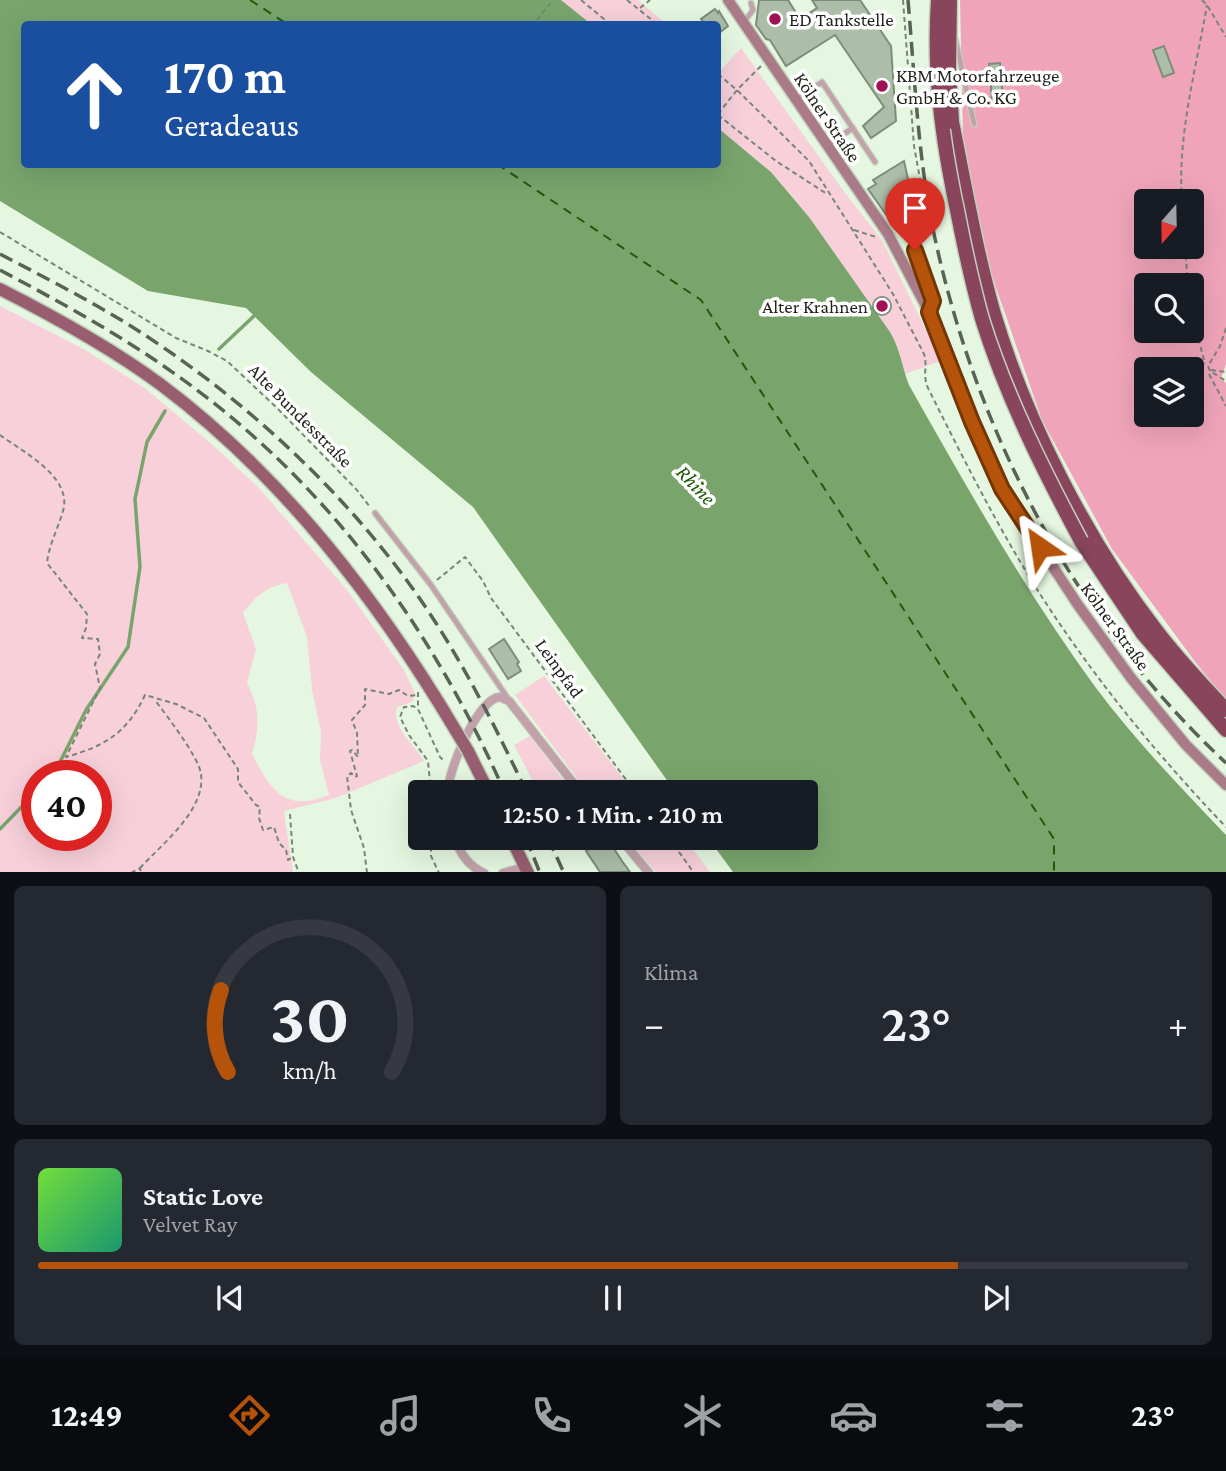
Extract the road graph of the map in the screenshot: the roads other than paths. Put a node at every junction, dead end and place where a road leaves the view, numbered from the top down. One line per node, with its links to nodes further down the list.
1 (728, 0): 5 (street, Kölner Straße)
2 (938, 0): 17 (highway, bridge)
3 (949, 0): 7 (lane); 16 (highway, bridge)
4 (751, 3): 5 (lane)
5 (744, 22): 6 (street, Kölner Straße)
6 (796, 100): 8 (lane); 9 (street, Kölner Straße)
7 (974, 124)
8 (853, 128): 9 (lane); 10 (lane)
9 (826, 145): 13 (street, Kölner Straße)
10 (875, 162)
11 (915, 250): 13 (lane)
12 (0, 289): 19 (main road, bridge)
13 (929, 312): 21 (street, Kölner Straße)
14 (375, 513): 15 (lane)
15 (509, 701): 18 (street); 20 (street)
16 (1226, 710)
17 (1226, 730)
18 (450, 780)
19 (482, 780)
20 (571, 780)
21 (1226, 785)
22 (459, 850): 26 (street)
23 (517, 850): 25 (main road)
24 (630, 850): 27 (street)
25 (526, 870)
26 (482, 872)
27 (648, 872)

